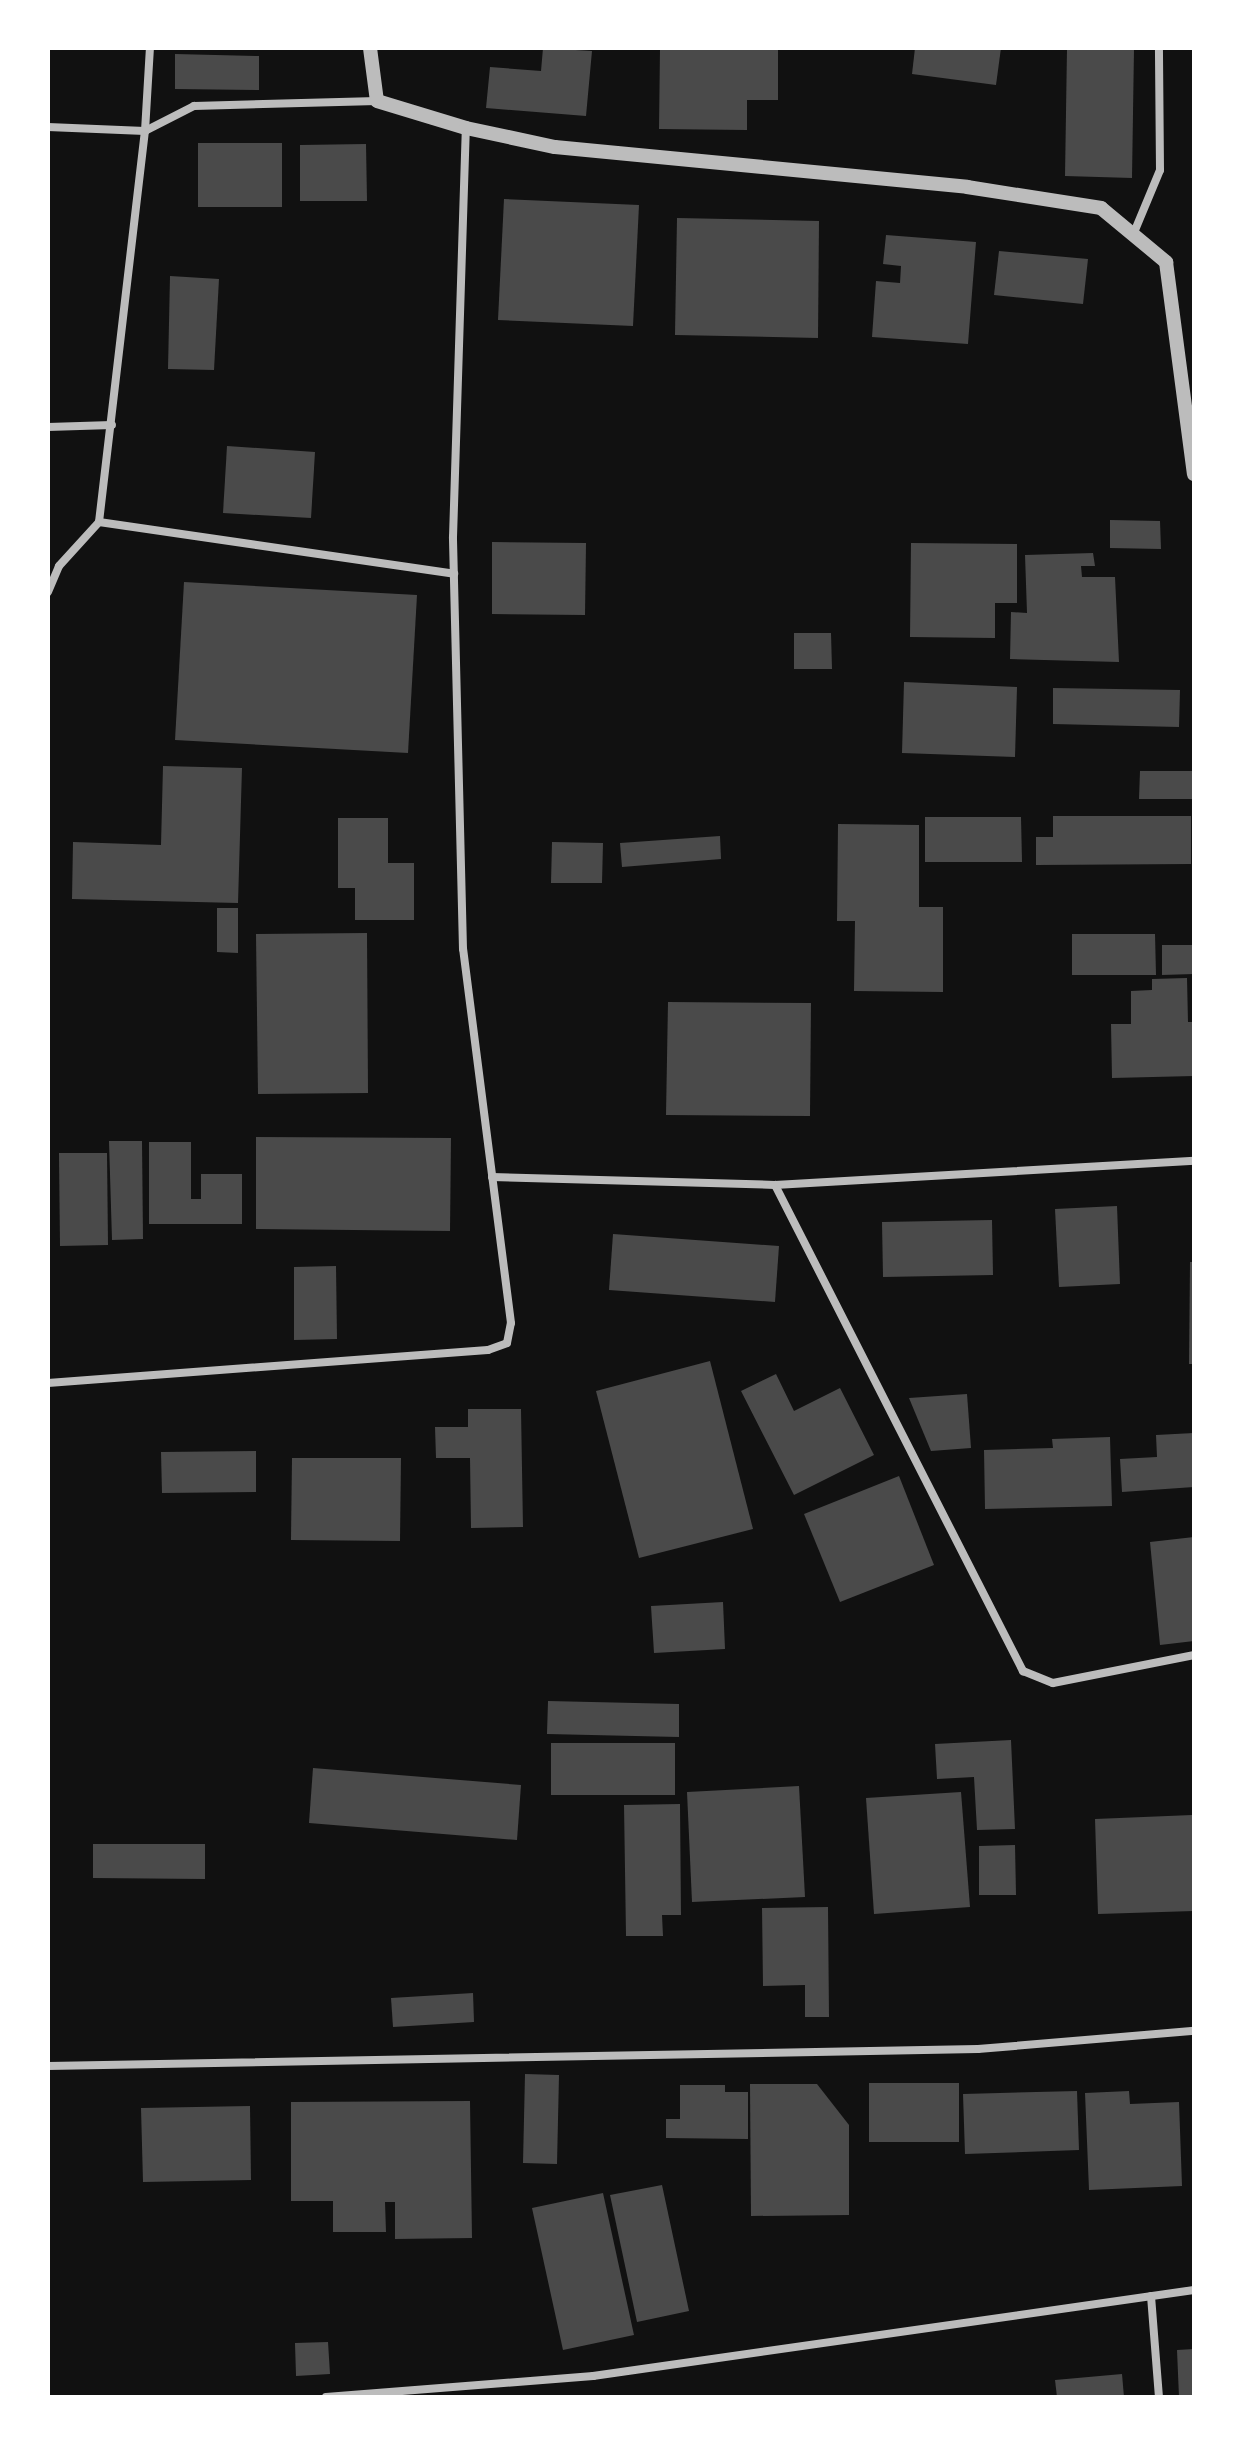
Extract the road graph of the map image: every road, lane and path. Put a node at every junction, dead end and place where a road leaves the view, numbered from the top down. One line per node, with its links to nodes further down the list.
1 (150, 48): 7 (street)
2 (370, 48): 4 (street)
3 (1159, 48): 8 (street)
4 (377, 101): 6 (street); 7 (street)
5 (48, 127): 7 (street)
6 (466, 128): 8 (street); 13 (street)
7 (145, 131): 9 (street)
8 (1133, 235): 11 (street)
9 (112, 425): 10 (street); 12 (street)
10 (48, 427)
11 (1194, 474)
12 (99, 522): 13 (street); 14 (street)
13 (454, 574): 16 (street)
14 (48, 592)
15 (1194, 1161): 17 (street)
16 (492, 1177): 17 (street); 18 (street)
17 (775, 1185): 19 (street)
18 (48, 1383)
19 (1194, 1655)
20 (1194, 2031): 21 (street)
21 (48, 2066)
22 (1194, 2290): 23 (street)
23 (1151, 2296): 24 (street); 25 (street)
24 (326, 2397)
25 (1159, 2397)

